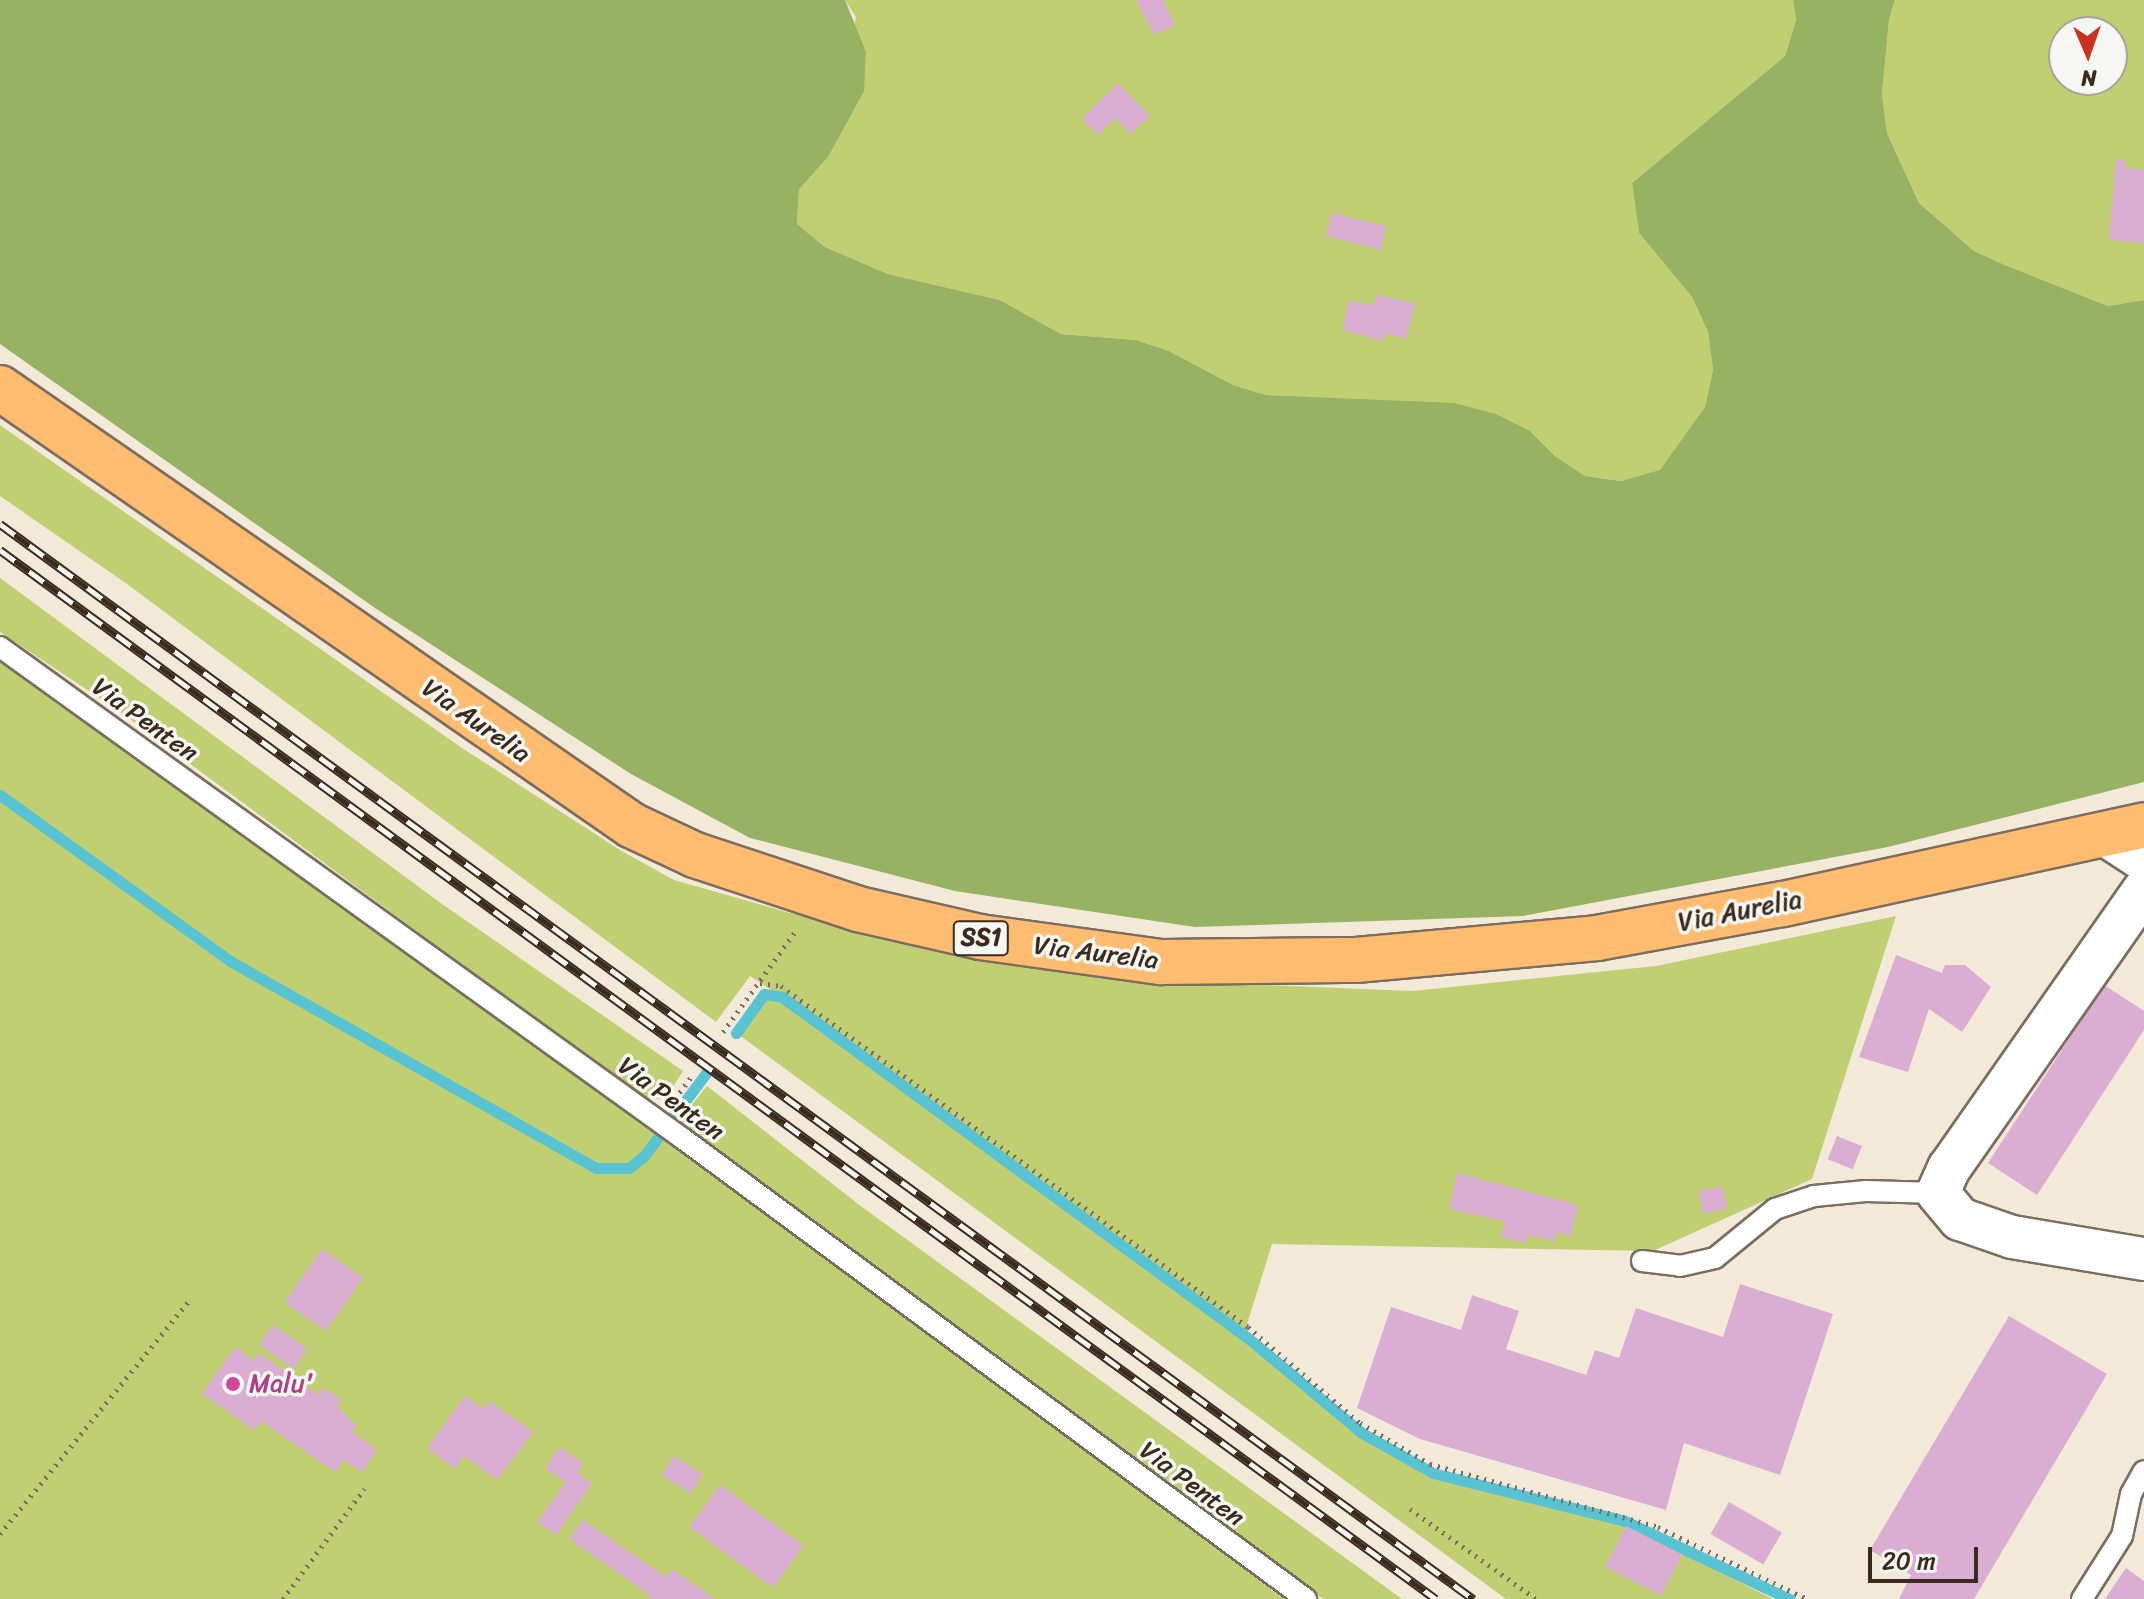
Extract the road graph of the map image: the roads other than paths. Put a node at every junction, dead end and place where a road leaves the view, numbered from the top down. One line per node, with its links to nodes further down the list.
1 (0, 388): 3 (main road, Via Aurelia / SS1)
2 (0, 647): 10 (lane, Via Penten)
3 (2124, 829): 4 (street)
4 (2144, 860)
5 (2144, 890): 6 (street)
6 (1938, 1193): 7 (street); 8 (lane)
7 (2144, 1259)
8 (1642, 1261)
9 (2144, 1471): 11 (lane)
10 (1306, 1599)
11 (2082, 1599)

